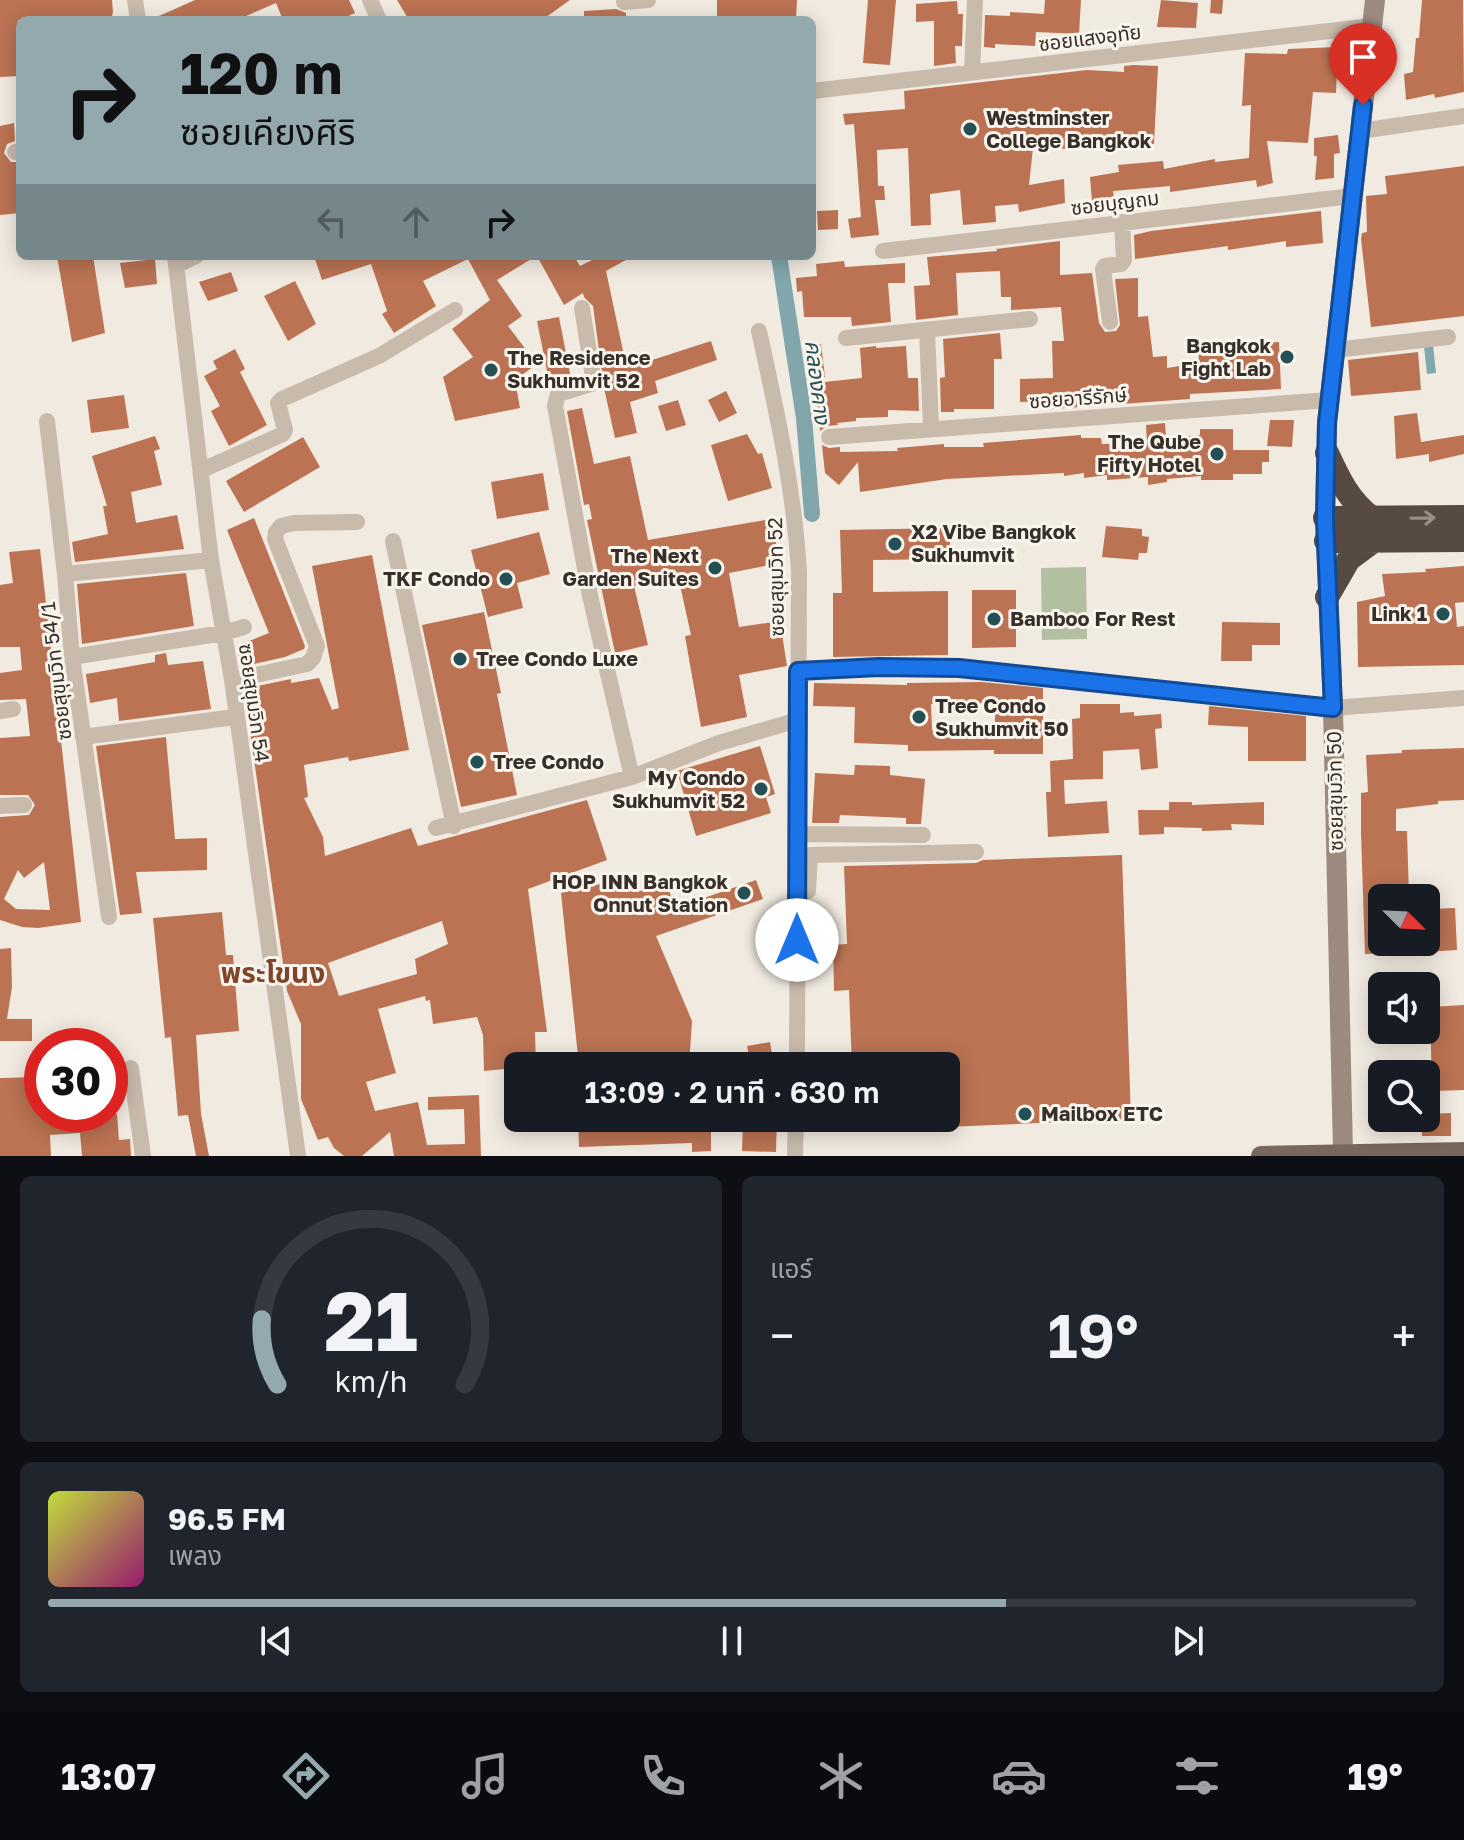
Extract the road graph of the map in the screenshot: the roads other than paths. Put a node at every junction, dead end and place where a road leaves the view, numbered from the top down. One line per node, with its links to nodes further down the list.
1 (648, 0): 4 (street)
2 (1375, 0): 5 (street)
3 (975, 1): 6 (street)
4 (624, 2)
5 (1372, 26): 6 (street, ซอยแสงอุทัย); 9 (street)
6 (972, 72): 7 (street, ซอยแสงอุทัย)
7 (816, 91)
8 (1464, 116): 9 (street)
9 (1360, 131): 10 (street)
10 (1352, 196): 11 (street, ซอยบุญถม); 22 (street)
11 (1122, 222): 12 (street, ซอยบุญถม); 17 (street)
12 (883, 251)
13 (176, 261): 28 (street, ซอยสุขุมวิท 54)
14 (582, 308): 49 (street)
15 (455, 310): 28 (street)
16 (1030, 319): 18 (street)
17 (1110, 322)
18 (927, 330): 21 (street); 25 (street)
19 (759, 331): 42 (street, ซอยสุขุมวิท 52)
20 (1448, 337): 22 (street)
21 (846, 338)
22 (1347, 351): 23 (street)
23 (1329, 400): 25 (street, ซอยอารีรักษ์); 27 (street)
24 (47, 421): 37 (street, ซอยสุขุมวิท 54/1)
25 (931, 428): 26 (street, ซอยอารีรักษ์)
26 (829, 437)
27 (1327, 453): 29 (highway)
28 (202, 470): 36 (street, ซอยสุขุมวิท 54)
29 (1332, 481): 31 (street, ซอยสุขุมวิท 50); 33 (highway)
30 (1464, 517): 33 (highway, one-way to 30)
31 (1326, 521): 33 (highway); 38 (street, ซอยสุขุมวิท 50)
32 (357, 522): 43 (street)
33 (1368, 523): 34 (highway); 38 (highway)
34 (1464, 540)
35 (393, 541): 52 (street)
36 (211, 560): 37 (street); 40 (street, ซอยสุขุมวิท 54)
37 (65, 574): 41 (street, ซอยสุขุมวิท 54/1)
38 (1327, 597): 45 (street, ซอยสุขุมวิท 50)
39 (244, 627): 40 (street)
40 (223, 633): 41 (street); 43 (street, ซอยสุขุมวิท 54)
41 (72, 657): 48 (street, ซอยสุขุมวิท 54/1)
42 (798, 671): 45 (street); 47 (street, ซอยสุขุมวิท 52)
43 (232, 680): 46 (street, ซอยสุขุมวิท 54)
44 (1464, 698): 45 (street)
45 (1333, 708): 63 (street, ซอยสุขุมวิท 50)
46 (235, 717): 48 (street); 65 (street, ซอยสุขุมวิท 54)
47 (798, 720): 49 (street); 54 (street, ซอยสุขุมวิท 52)
48 (83, 737): 58 (street, ซอยสุขุมวิท 54/1)
49 (632, 777): 52 (street)
50 (24, 805): 51 (street)
51 (0, 806)
52 (454, 826): 53 (street)
53 (436, 828)
54 (797, 834): 55 (street); 59 (street, ซอยสุขุมวิท 52)
55 (923, 835)
56 (976, 852): 57 (street)
57 (808, 891)
58 (109, 917)
59 (797, 1052)
60 (131, 1068): 64 (street)
61 (796, 1132): 66 (street)
62 (1464, 1152): 63 (main road)
63 (1343, 1153): 67 (main road)
64 (143, 1156)
65 (298, 1156)
66 (795, 1156)
67 (1261, 1156)

